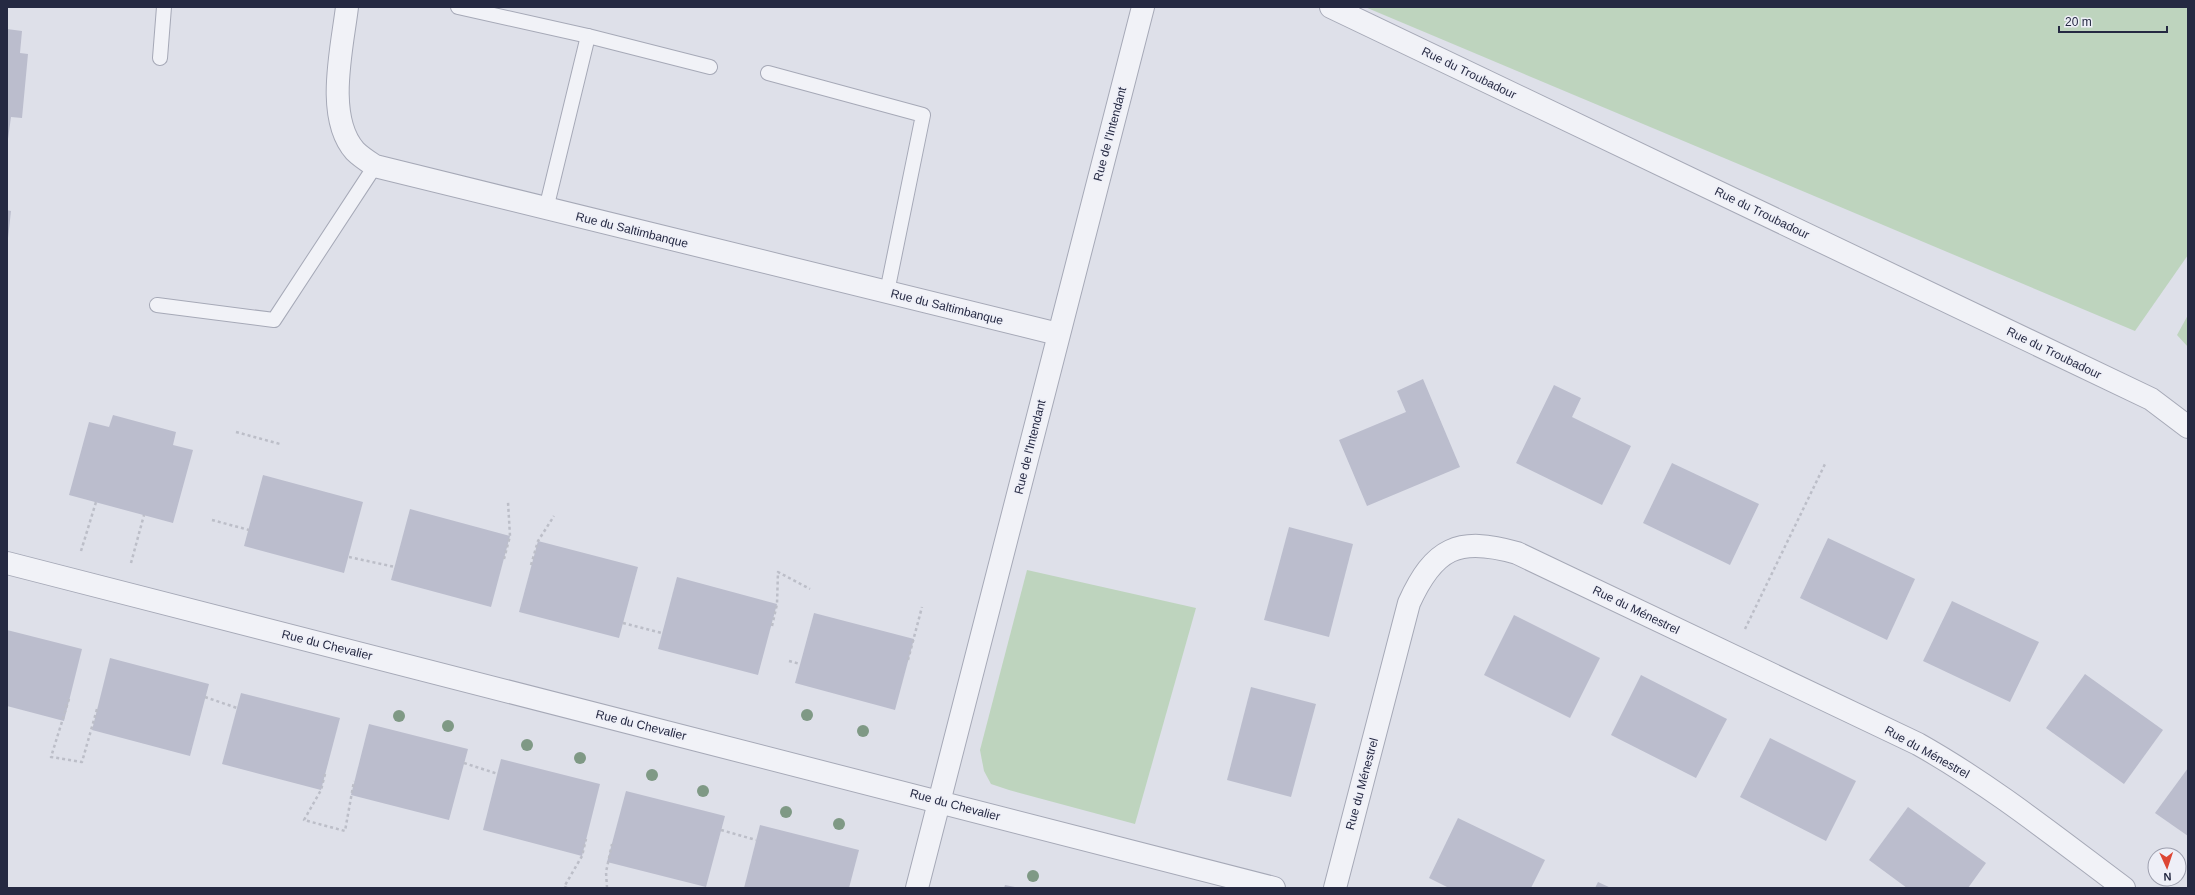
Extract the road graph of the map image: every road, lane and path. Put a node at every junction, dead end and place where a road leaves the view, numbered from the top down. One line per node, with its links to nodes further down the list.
1 (164, 7): 7 (lane)
2 (347, 7): 10 (street, Rue du Saltimbanque)
3 (458, 7): 6 (lane)
4 (1143, 7): 14 (street, Rue de l'Intendant)
5 (1331, 7): 15 (street, Rue du Troubadour)
6 (588, 36): 8 (lane); 11 (lane)
7 (160, 58)
8 (710, 67)
9 (768, 73): 12 (lane)
10 (375, 166): 11 (street, Rue du Saltimbanque); 13 (lane)
11 (546, 208): 12 (street, Rue du Saltimbanque)
12 (887, 292): 14 (street, Rue du Saltimbanque)
13 (157, 305)
14 (1058, 334): 49 (street, Rue de l'Intendant)
15 (2188, 427)
16 (236, 432): 17 (path)
17 (280, 444)
18 (1825, 464): 36 (path)
19 (96, 502): 30 (path)
20 (508, 502): 26 (path)
21 (144, 515): 32 (path)
22 (554, 516): 28 (path)
23 (212, 520): 24 (path)
24 (248, 530)
25 (349, 557): 29 (path)
26 (504, 559)
27 (7, 563): 30 (street, Rue du Chevalier)
28 (531, 565)
29 (395, 567)
30 (73, 580): 32 (street, Rue du Chevalier)
31 (810, 589): 35 (path)
32 (123, 593): 49 (street, Rue du Chevalier)
33 (922, 607): 38 (path)
34 (623, 623): 37 (path)
35 (772, 626)
36 (1745, 630)
37 (662, 633)
38 (908, 660)
39 (789, 661): 40 (path)
40 (800, 664)
41 (206, 698): 43 (path)
42 (69, 699): 44 (path)
43 (237, 708)
44 (97, 709)
45 (464, 763): 47 (path)
46 (325, 774): 48 (path)
47 (498, 774)
48 (354, 781)
49 (940, 801): 56 (street, Rue de l'Intendant); 57 (street, Rue du Chevalier)
50 (721, 830): 52 (path)
51 (586, 839): 54 (path)
52 (756, 840)
53 (612, 844): 55 (path)
54 (567, 888)
55 (607, 888)
56 (917, 888)
57 (1274, 888)
58 (1335, 888): 59 (street, Rue du Ménestrel)
59 (2124, 888)

